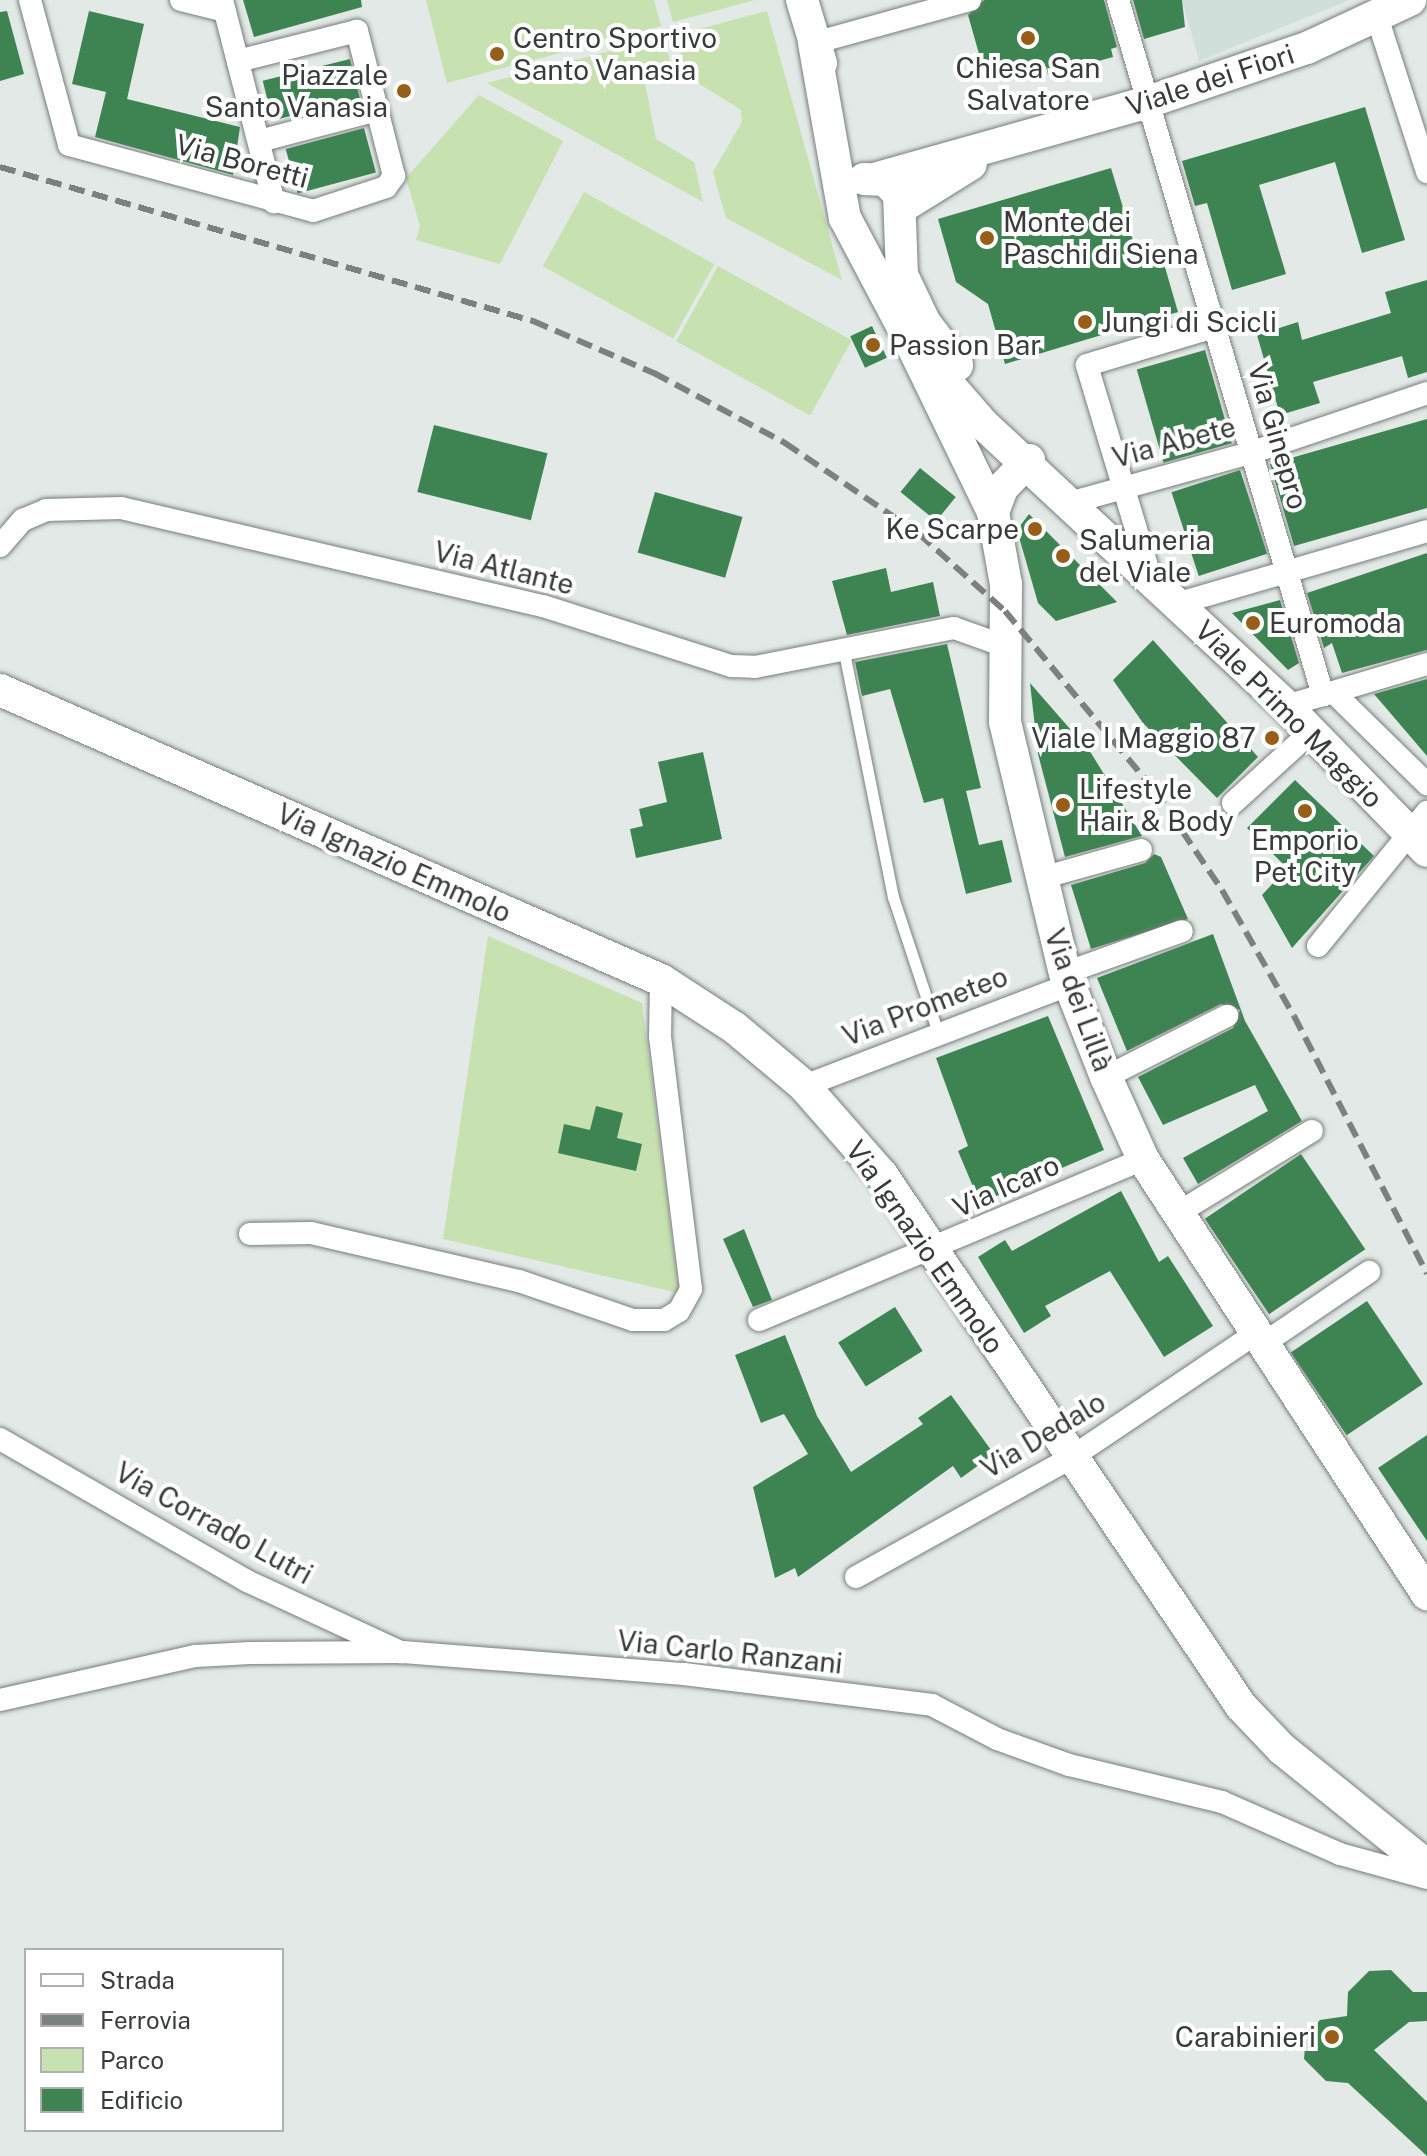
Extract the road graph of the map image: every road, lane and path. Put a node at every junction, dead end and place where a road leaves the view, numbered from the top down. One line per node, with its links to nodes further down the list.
1 (30, 0): 17 (street, Via Boretti)
2 (181, 0): 7 (street)
3 (802, 0): 9 (street)
4 (970, 0): 9 (street)
5 (1118, 0): 11 (street, Via Ginepro)
6 (1410, 0): 8 (street, Viale dei Fiori)
7 (223, 5): 10 (street)
8 (1378, 20): 11 (street, Viale dei Fiori); 15 (street)
9 (814, 43): 16 (street); 19 (street)
10 (238, 61): 12 (street); 13 (street)
11 (1148, 102): 14 (street, Viale dei Fiori); 20 (street, Via Ginepro)
12 (370, 112): 13 (street); 17 (street, Via Boretti)
13 (259, 141): 17 (street)
14 (1002, 145): 16 (street); 18 (street)
15 (1427, 172)
16 (876, 177): 18 (street); 19 (street)
17 (274, 202)
18 (900, 213): 19 (street); 24 (street)
19 (848, 217): 21 (street)
20 (1214, 327): 23 (street, Via Ginepro); 25 (street)
21 (909, 339): 24 (street); 27 (street, Via dei Lillà)
22 (1427, 393): 23 (street, Via Abete)
23 (1253, 452): 25 (street, Via Abete); 30 (street, Via Ginepro)
24 (1029, 460): 26 (street, Viale Primo Maggio); 27 (street)
25 (1127, 485): 26 (street, Via Abete); 31 (street)
26 (1073, 502): 31 (street, Viale Primo Maggio)
27 (993, 512): 33 (street, Via dei Lillà)
28 (1427, 531): 30 (street)
29 (0, 546): 34 (street, Via Atlante)
30 (1285, 571): 32 (street); 37 (street, Via Ginepro)
31 (1151, 579): 32 (street, Viale Primo Maggio)
32 (1176, 604): 38 (street, Viale Primo Maggio)
33 (1002, 645): 34 (street, Via Atlante); 44 (street, Via dei Lillà)
34 (843, 647): 50 (lane)
35 (1427, 664): 37 (street)
36 (2, 692): 48 (street, Via Ignazio Emmolo)
37 (1328, 693): 38 (street); 40 (street)
38 (1286, 706): 39 (street, Viale Primo Maggio)
39 (1312, 731): 41 (street); 42 (street, Viale Primo Maggio)
40 (1427, 784)
41 (1233, 803)
42 (1423, 840): 46 (street)
43 (1141, 850): 44 (street)
44 (1038, 879): 47 (street, Via dei Lillà)
45 (1182, 931): 47 (street, Via Prometeo)
46 (1318, 946)
47 (1066, 979): 50 (street, Via Prometeo); 51 (street, Via dei Lillà)
48 (661, 980): 52 (street, Via Ignazio Emmolo); 56 (street)
49 (1227, 1016): 51 (street)
50 (937, 1030): 52 (street, Via Prometeo)
51 (1106, 1077): 54 (street, Via dei Lillà)
52 (804, 1086): 57 (street, Via Ignazio Emmolo)
53 (1312, 1131): 55 (street)
54 (1143, 1159): 55 (street, Via dei Lillà); 57 (street, Via Icaro)
55 (1178, 1213): 60 (street, Via dei Lillà)
56 (250, 1234)
57 (934, 1250): 59 (street, Via Icaro); 62 (street, Via Ignazio Emmolo)
58 (1369, 1272): 60 (street, Via Dedalo)
59 (759, 1320)
60 (1257, 1340): 62 (street, Via Dedalo); 64 (street, Via dei Lillà)
61 (0, 1439): 65 (street, Via Corrado Lutri)
62 (1069, 1459): 63 (street, Via Dedalo); 67 (street, Via Ignazio Emmolo)
63 (856, 1577)
64 (1427, 1594)
65 (403, 1652): 66 (street, Via Carlo Ranzani); 70 (street, Via Carlo Ranzani)
66 (2, 1696)
67 (1393, 1837): 68 (street); 69 (street, Via Ignazio Emmolo)
68 (1427, 1850)
69 (1427, 1866)
70 (1427, 1878)

